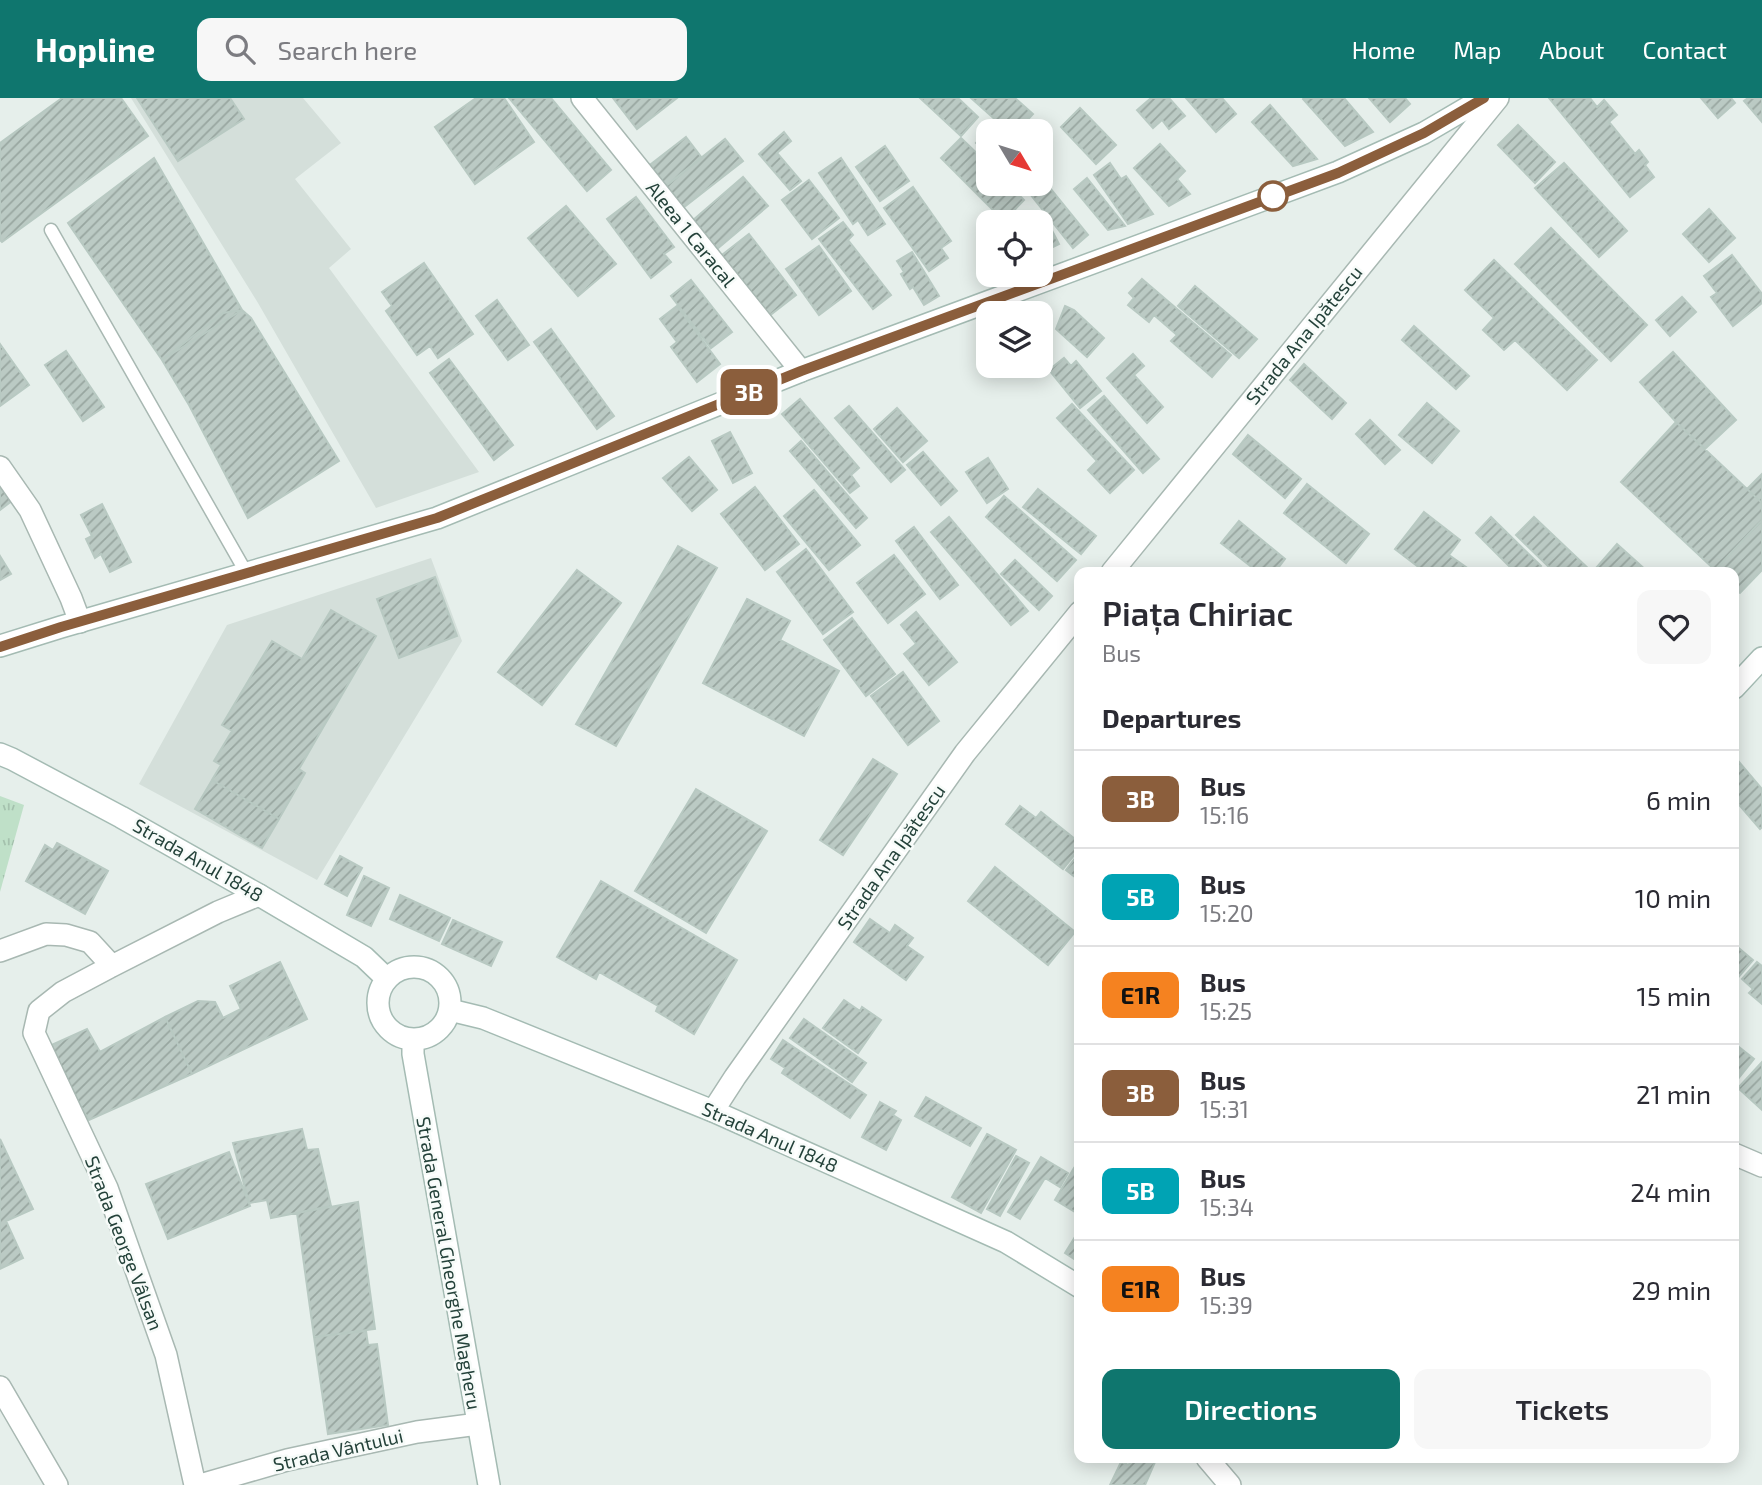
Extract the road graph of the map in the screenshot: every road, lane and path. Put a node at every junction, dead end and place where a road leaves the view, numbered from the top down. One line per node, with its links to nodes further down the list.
1 (582, 98): 5 (street, Aleea 1 Caracal)
2 (1484, 98): 5 (street)
3 (1498, 98): 7 (street, Strada Ana Ipătescu)
4 (51, 230): 8 (lane)
5 (801, 371): 8 (street)
6 (0, 467): 10 (street)
7 (1116, 567)
8 (247, 574): 10 (street)
9 (1074, 619): 21 (street, Strada Ana Ipătescu)
10 (80, 622): 11 (street)
11 (0, 646)
12 (1762, 658): 13 (street)
13 (1739, 683)
14 (0, 754): 15 (street, Strada Anul 1848)
15 (259, 895): 17 (street, Strada George Vâlsan); 18 (street, Strada Anul 1848)
16 (0, 951): 17 (street)
17 (112, 966): 29 (street, Strada George Vâlsan)
18 (387, 979): 19 (street); 20 (street)
19 (450, 1010): 20 (street); 21 (street, Strada Anul 1848)
20 (413, 1040): 26 (street, Strada General Gheorghe Magheru)
21 (713, 1111): 24 (street, Strada Anul 1848)
22 (1739, 1156): 23 (street)
23 (1762, 1166)
24 (1074, 1283)
25 (0, 1387): 28 (street)
26 (478, 1424): 29 (street, Strada Vântului); 30 (street, Strada General Gheorghe Magheru)
27 (1211, 1463): 31 (street)
28 (57, 1485)
29 (197, 1485)
30 (489, 1485)
31 (1230, 1485)

